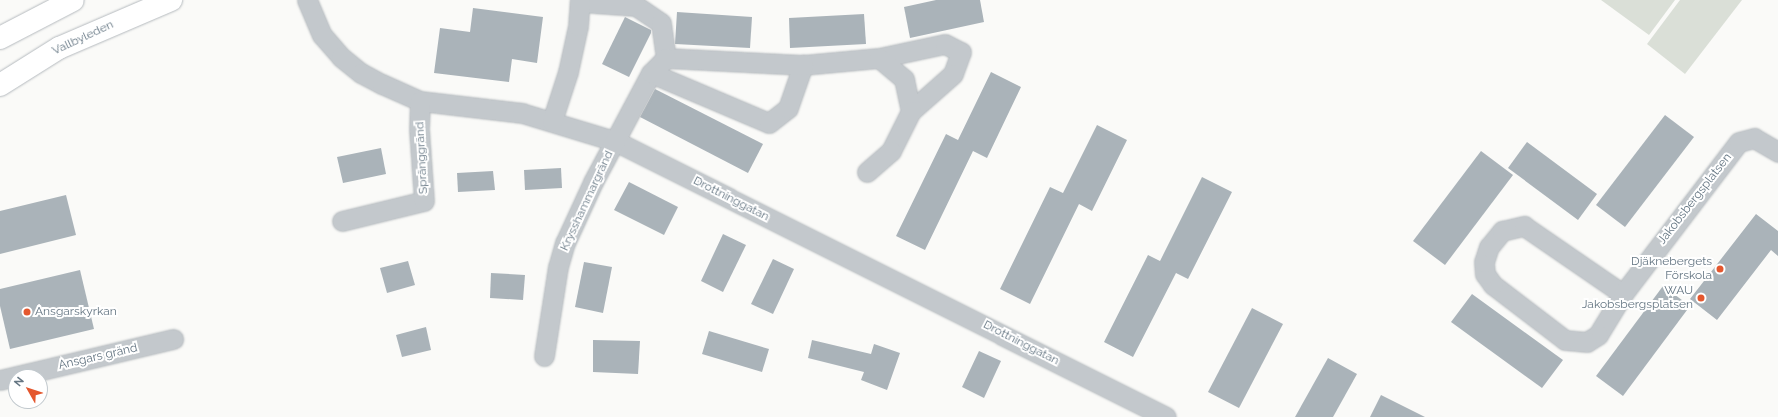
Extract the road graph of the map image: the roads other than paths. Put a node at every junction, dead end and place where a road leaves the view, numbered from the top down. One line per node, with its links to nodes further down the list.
1 (73, 0): 5 (main road)
2 (171, 0): 10 (main road, Vallbyleden)
3 (307, 0): 11 (street, Drottninggatan)
4 (580, 1): 6 (street); 13 (street)
5 (0, 38)
6 (666, 58): 8 (street); 9 (street, Krysshammargränd)
7 (879, 58): 8 (street); 12 (street); 12 (street)
8 (802, 65): 9 (street)
9 (651, 74): 14 (street, Krysshammargränd)
10 (0, 85)
11 (420, 101): 13 (street, Drottninggatan); 17 (street, Spränggränd)
12 (911, 111): 16 (street)
13 (552, 121): 14 (street, Drottninggatan)
14 (615, 141): 20 (street, Krysshammargränd); 22 (street, Drottninggatan)
15 (1778, 152): 18 (street, Jakobsbergsplatsen)
16 (867, 172)
17 (342, 221)
18 (1623, 294): 18 (street, Jakobsbergsplatsen)
19 (173, 339): 21 (street, Ansgars gränd)
20 (544, 356)
21 (0, 380)
22 (1166, 417)

